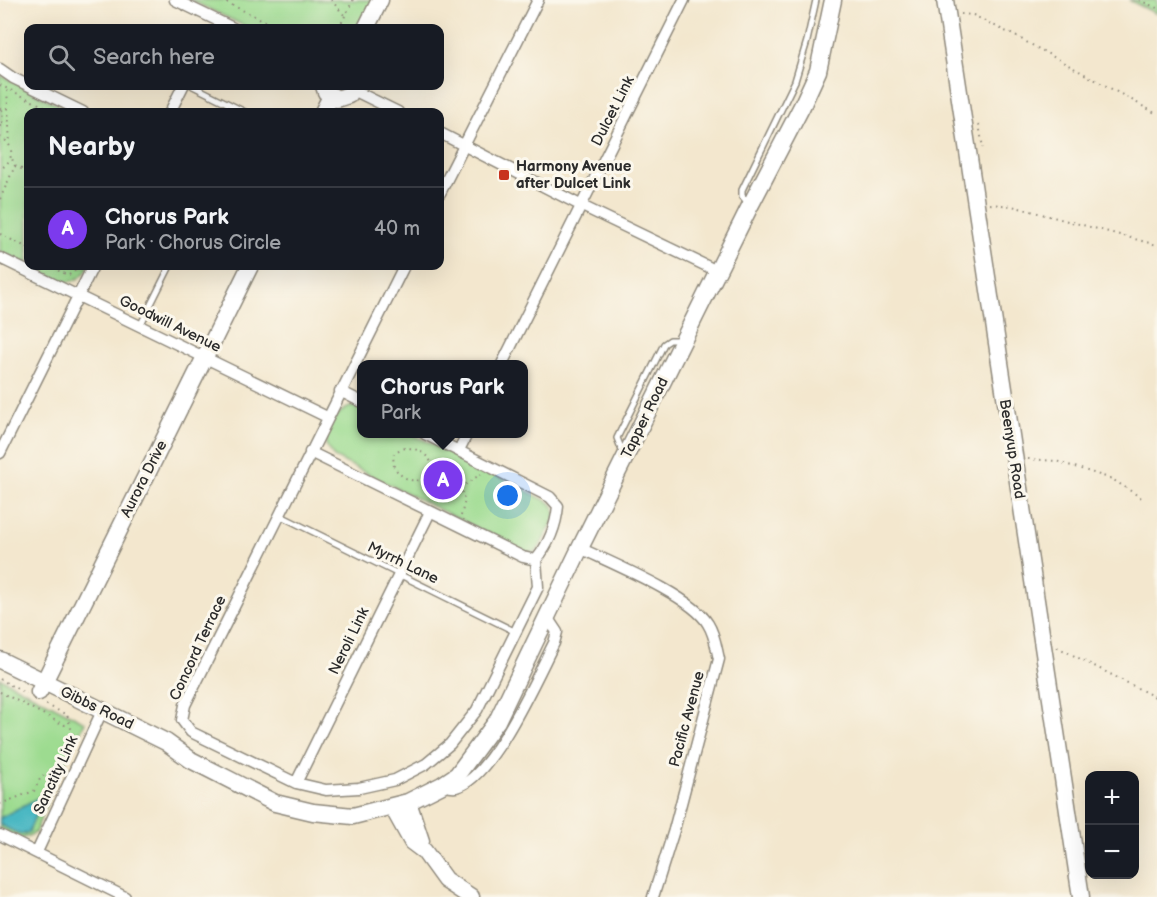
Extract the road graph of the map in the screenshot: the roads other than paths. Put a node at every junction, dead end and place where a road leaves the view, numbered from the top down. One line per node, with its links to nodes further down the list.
1 (176, 0): 8 (street)
2 (380, 0): 9 (street)
3 (538, 0): 24 (street)
4 (684, 0): 26 (street, Dulcet Link)
5 (816, 0): 27 (lane)
6 (834, 0): 27 (street, Tapper Road)
7 (946, 6): 66 (street, Beenyup Road)
8 (214, 24)
9 (368, 24)
10 (0, 69): 11 (street)
11 (24, 83)
12 (37, 90): 18 (street)
13 (181, 90): 19 (street)
14 (201, 90): 20 (lane)
15 (352, 90): 17 (street)
16 (358, 90): 22 (street)
17 (327, 91): 21 (street)
18 (74, 108)
19 (172, 108)
20 (237, 108)
21 (324, 108)
22 (391, 108)
23 (444, 135): 24 (street)
24 (463, 145): 25 (street); 26 (street)
25 (444, 185)
26 (582, 206): 35 (street); 39 (street, Dulcet Link)
27 (750, 206): 35 (street, Tapper Road)
28 (0, 258): 29 (street, Goodwill Avenue)
29 (24, 270)
30 (25, 270): 36 (street, Goodwill Avenue)
31 (91, 270): 36 (street)
32 (168, 270): 37 (lane)
33 (248, 270): 38 (street, Aurora Drive)
34 (402, 270): 40 (street, Concord Terrace)
35 (717, 271): 50 (street, Tapper Road)
36 (78, 296): 37 (street, Goodwill Avenue); 46 (street)
37 (140, 326): 38 (street, Goodwill Avenue)
38 (205, 358): 42 (street, Goodwill Avenue); 56 (street, Aurora Drive)
39 (504, 360)
40 (340, 391): 41 (street); 42 (street, Concord Terrace)
41 (357, 400)
42 (327, 417): 47 (street, Concord Terrace)
43 (434, 438): 45 (street)
44 (465, 438): 45 (street)
45 (459, 450): 51 (street)
46 (0, 453)
47 (310, 453): 48 (street); 49 (street, Concord Terrace)
48 (430, 512): 51 (street); 52 (street, Neroli Link)
49 (279, 514): 52 (lane, Myrrh Lane); 58 (street, Concord Terrace)
50 (580, 548): 59 (street, Tapper Road); 65 (street, Pacific Avenue)
51 (536, 560): 53 (street, Concord Terrace)
52 (399, 574): 53 (lane, Myrrh Lane); 58 (street, Neroli Link)
53 (516, 632): 58 (street, Concord Terrace)
54 (0, 660): 56 (street, Gibbs Road)
55 (0, 672): 56 (street, Gibbs Road)
56 (41, 687): 57 (street, Gibbs Road)
57 (99, 716): 59 (street, Gibbs Road); 61 (street, Sanctity Link)
58 (296, 783)
59 (400, 804): 64 (street)
60 (0, 836): 61 (street)
61 (37, 852): 62 (street)
62 (107, 893): 63 (street)
63 (124, 897)
64 (471, 897)
65 (653, 897)
66 (1081, 897)

